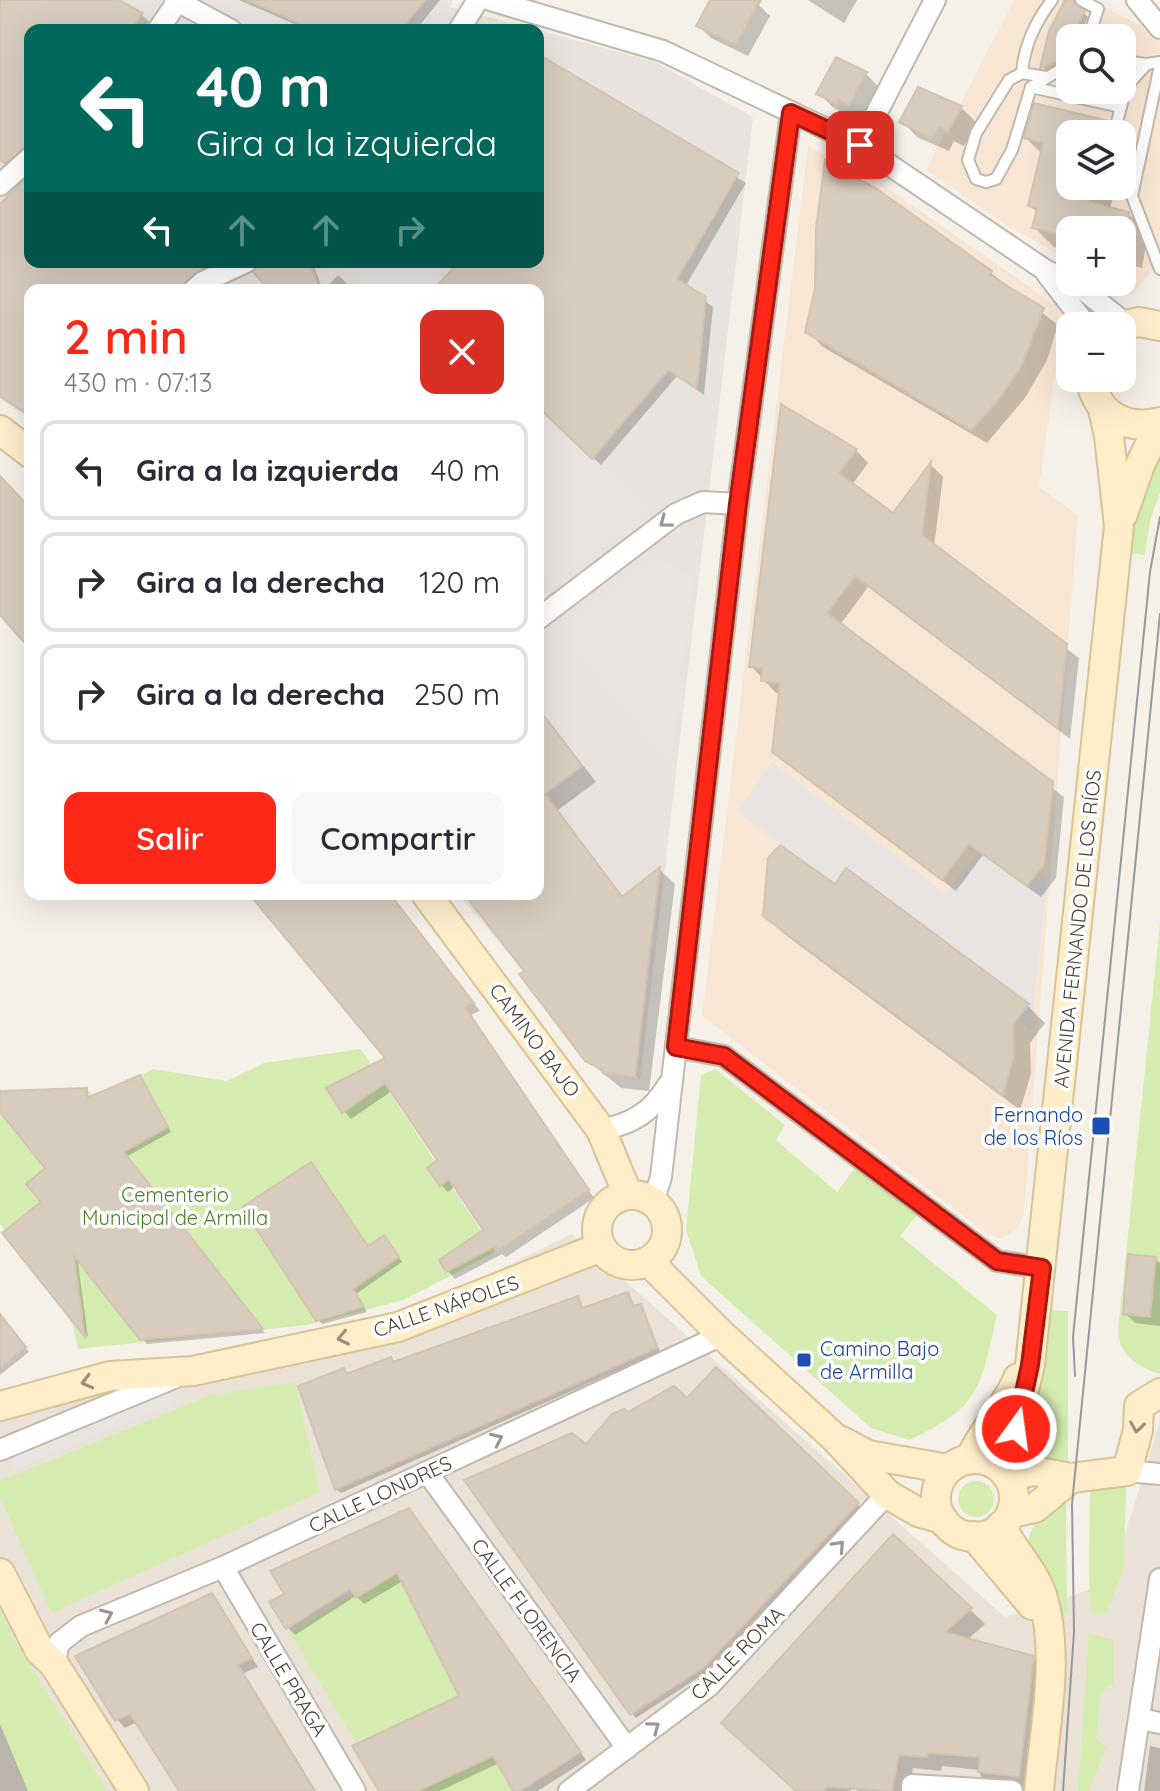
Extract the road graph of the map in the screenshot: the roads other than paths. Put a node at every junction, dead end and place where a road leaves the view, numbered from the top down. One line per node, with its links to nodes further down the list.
1 (478, 0): 10 (street)
2 (490, 0): 21 (street)
3 (935, 0): 23 (street)
4 (1052, 0): 17 (lane)
5 (1081, 0): 11 (lane)
6 (1137, 0): 12 (street)
7 (177, 1): 8 (street); 9 (street)
8 (162, 24)
9 (220, 24)
10 (463, 24)
11 (1093, 24)
12 (1160, 28)
13 (1136, 63): 14 (lane)
14 (1147, 64): 15 (lane); 20 (lane)
15 (1160, 64): 25 (lane)
16 (1056, 72): 18 (lane)
17 (1022, 73): 18 (lane); 19 (lane)
18 (1046, 77): 19 (lane)
19 (1031, 87): 20 (lane)
20 (1121, 107): 22 (lane)
21 (791, 113): 23 (street); 39 (street)
22 (1118, 120)
23 (860, 145): 32 (street)
24 (24, 163): 26 (street)
25 (1136, 177)
26 (0, 185)
27 (1134, 200): 29 (lane)
28 (1160, 235): 29 (lane)
29 (1152, 248): 31 (lane)
30 (233, 268): 33 (street)
31 (1160, 269)
32 (1045, 270): 34 (street); 35 (street)
33 (201, 284)
34 (1076, 312)
35 (1144, 322)
36 (1093, 392): 37 (street, AVENIDA FERNANDO DE LOS RÍOS)
37 (1103, 409): 38 (street); 40 (street, AVENIDA FERNANDO DE LOS RÍOS)
38 (1160, 422): 40 (street, AVENIDA FERNANDO DE LOS RÍOS)
39 (738, 504): 41 (street, one-way to 41); 43 (street)
40 (1119, 526): 49 (street, AVENIDA FERNANDO DE LOS RÍOS)
41 (544, 614)
42 (430, 900): 45 (street, CAMINO BAJO)
43 (676, 1047): 44 (street); 49 (street)
44 (670, 1081): 45 (street); 46 (street)
45 (601, 1130): 46 (street, CAMINO BAJO)
46 (640, 1199): 47 (street); 48 (street)
47 (601, 1247): 48 (street); 52 (street, CALLE NÁPOLES, one-way to 52)
48 (648, 1261): 51 (street)
49 (1042, 1268): 50 (street, AVENIDA FERNANDO DE LOS RÍOS)
50 (1034, 1332): 57 (street, AVENIDA FERNANDO DE LOS RÍOS); 60 (street, AVENIDA FERNANDO DE LOS RÍOS)
51 (722, 1335): 55 (street); 59 (street, CALLE LONDRES, one-way to 51)
52 (193, 1371): 54 (street, CALLE NÁPOLES, one-way to 54); 56 (street, CALLE NÁPOLES)
53 (1160, 1393): 58 (street, one-way to 58)
54 (0, 1406)
55 (835, 1438): 57 (street); 63 (street)
56 (0, 1450)
57 (959, 1464): 60 (street); 64 (street)
58 (1127, 1471): 61 (street); 62 (street)
59 (427, 1472): 67 (street, CALLE LONDRES); 73 (street, CALLE FLORENCIA)
60 (1006, 1474): 62 (street); 65 (street)
61 (1160, 1474)
62 (1071, 1478): 65 (street)
63 (887, 1494): 64 (street); 73 (street, CALLE ROMA, one-way to 63)
64 (943, 1519): 66 (street)
65 (1006, 1520): 66 (street); 70 (street)
66 (974, 1536): 70 (street)
67 (223, 1567): 71 (street, CALLE LONDRES, one-way to 67); 75 (street, CALLE PRAGA)
68 (0, 1573): 71 (street)
69 (1160, 1579): 72 (street)
70 (1045, 1616): 79 (street)
71 (54, 1664): 74 (street)
72 (1150, 1721): 80 (street)
73 (627, 1748): 76 (street, CALLE ROMA)
74 (134, 1791)
75 (355, 1791)
76 (569, 1791)
77 (912, 1791): 78 (street)
78 (1012, 1791)
79 (1039, 1791)
80 (1128, 1791)

